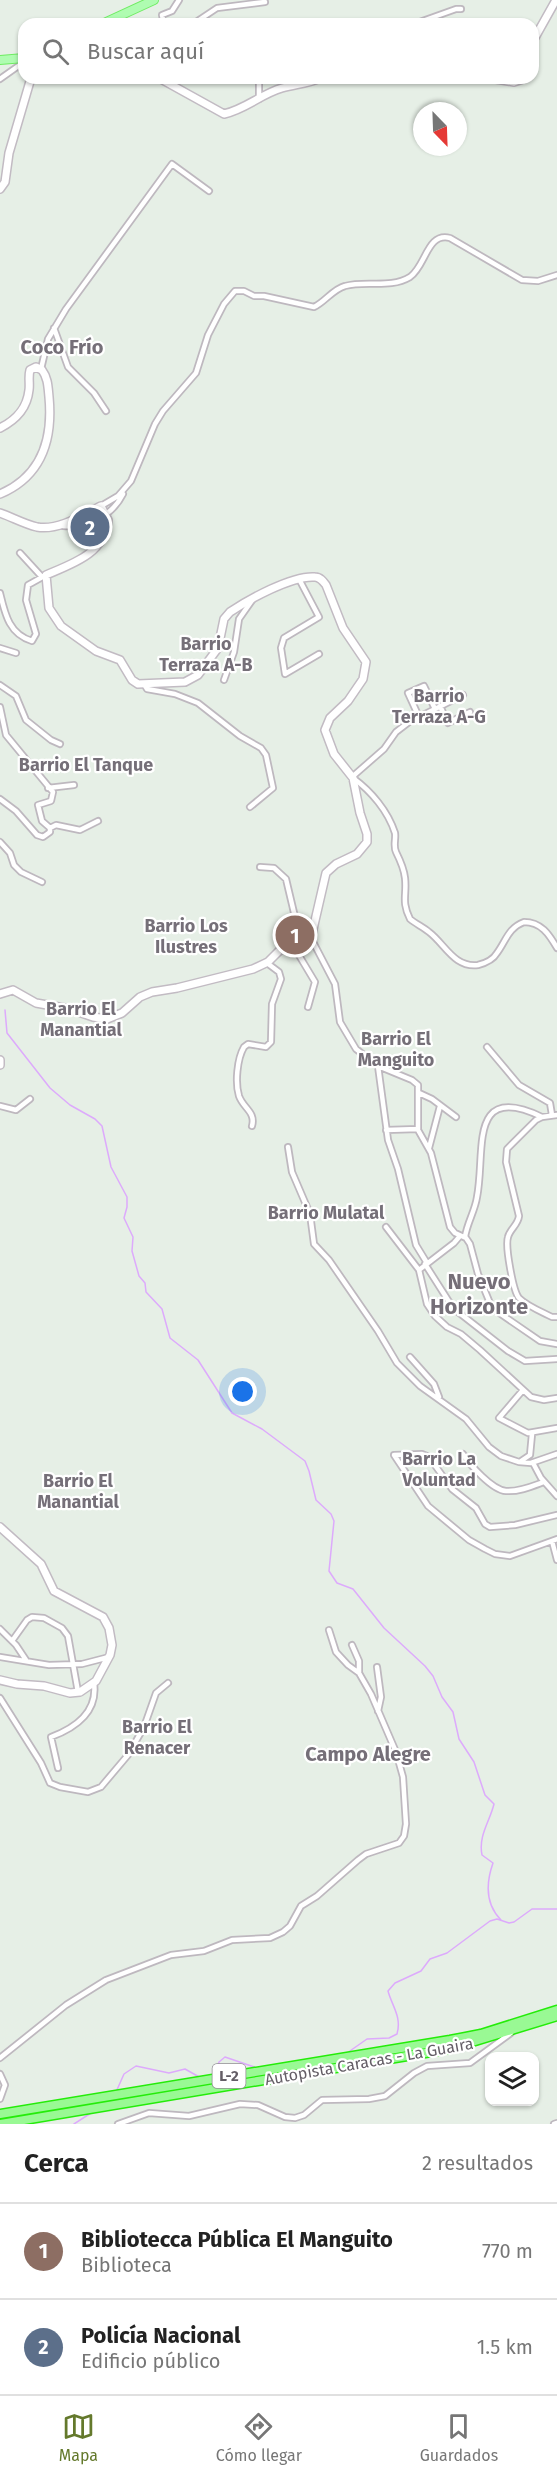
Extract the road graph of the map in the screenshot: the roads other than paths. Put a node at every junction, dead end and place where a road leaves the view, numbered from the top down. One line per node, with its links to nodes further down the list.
1 (154, 0): 7 (main road)
2 (179, 0): 8 (street)
3 (556, 0): 11 (street)
4 (254, 1): 5 (street); 9 (street)
5 (265, 2)
6 (461, 9): 10 (street)
7 (115, 18)
8 (161, 18)
9 (203, 18)
10 (431, 18)
11 (539, 30)
12 (0, 60): 13 (main road)
13 (18, 60)
14 (18, 65): 15 (street)
15 (0, 79)
16 (30, 84): 21 (street)
17 (170, 84): 20 (street)
18 (260, 84): 20 (street)
19 (308, 84): 20 (street)
20 (259, 99)
21 (0, 189)
22 (209, 191): 24 (street)
23 (557, 275): 28 (street)
24 (54, 328): 25 (street); 26 (street)
25 (41, 369): 27 (street); 29 (street)
26 (106, 411)
27 (0, 428)
28 (125, 489): 30 (street); 32 (street)
29 (0, 494)
30 (101, 506): 32 (street); 33 (street)
31 (0, 513): 33 (street)
32 (106, 515): 33 (street); 35 (street)
33 (57, 525)
34 (20, 553): 35 (street)
35 (44, 576): 37 (street); 43 (street)
36 (299, 579): 38 (street); 41 (street); 51 (street)
37 (0, 593)
38 (253, 599): 42 (street); 43 (street)
39 (0, 648): 40 (street)
40 (16, 652)
41 (319, 654)
42 (224, 680)
43 (144, 684): 55 (street)
44 (0, 685): 50 (street)
45 (463, 695): 47 (street)
46 (0, 707): 53 (street)
47 (437, 707): 48 (street); 49 (street); 49 (street)
48 (470, 712)
49 (419, 717): 51 (street)
50 (60, 744)
51 (353, 777): 61 (street); 63 (street)
52 (74, 785): 53 (street)
53 (48, 788): 57 (street)
54 (0, 799): 57 (street)
55 (250, 807)
56 (98, 821): 57 (street)
57 (50, 828)
58 (0, 842): 60 (street)
59 (260, 867): 62 (street)
60 (42, 882)
61 (311, 938): 62 (street); 70 (street)
62 (294, 947): 64 (street); 66 (street)
63 (557, 948)
64 (267, 963): 65 (street); 78 (street)
65 (0, 994)
66 (308, 1006)
67 (487, 1047): 75 (street)
68 (0, 1060): 69 (street)
69 (0, 1065)
70 (378, 1066): 71 (street); 80 (street)
71 (419, 1093): 74 (street); 79 (street)
72 (30, 1099): 73 (street)
73 (0, 1106)
74 (440, 1106): 77 (street); 82 (street)
75 (554, 1115): 76 (street)
76 (542, 1116): 84 (street); 87 (street)
77 (456, 1117)
78 (252, 1126)
79 (418, 1129): 80 (street); 82 (street)
80 (386, 1130): 85 (street)
81 (288, 1147): 93 (street)
82 (429, 1148): 84 (street)
83 (386, 1227): 86 (street)
84 (463, 1237): 85 (street); 88 (street)
85 (426, 1264): 86 (street); 90 (street)
86 (419, 1270): 91 (street)
87 (557, 1317)
88 (557, 1344)
89 (410, 1357): 93 (street)
90 (557, 1359)
91 (523, 1390): 92 (street); 95 (street)
92 (557, 1398)
93 (440, 1399): 98 (street)
94 (557, 1428): 95 (street)
95 (532, 1434): 98 (street)
96 (463, 1454): 100 (street)
97 (557, 1454): 99 (street)
98 (519, 1462): 99 (street)
99 (533, 1463): 100 (street)
100 (544, 1482): 101 (street)
101 (557, 1496)
102 (557, 1515): 104 (street)
103 (0, 1527): 111 (street)
104 (554, 1540): 105 (street)
105 (557, 1560)
106 (329, 1630): 115 (street)
107 (1, 1632): 108 (street)
108 (12, 1641): 112 (street); 113 (street)
109 (352, 1645): 115 (street)
110 (0, 1657): 112 (street)
111 (109, 1658): 113 (street); 117 (street)
112 (26, 1660): 113 (street)
113 (73, 1664): 119 (street)
114 (377, 1667): 121 (street)
115 (359, 1673): 121 (street)
116 (0, 1680): 119 (street)
117 (94, 1683): 119 (street); 122 (street)
118 (168, 1683): 120 (street)
119 (78, 1692)
120 (0, 1698)
121 (378, 1711): 128 (street)
122 (58, 1768)
123 (557, 2010): 131 (highway, Autopista Caracas - La Guaira / L-2)
124 (557, 2016): 125 (highway, Autopista Caracas - La Guaira / L-2)
125 (517, 2029): 126 (highway, Autopista Caracas - La Guaira / L-2); 127 (street)
126 (485, 2039): 127 (street); 132 (highway, Autopista Caracas - La Guaira / L-2)
127 (483, 2053): 133 (street)
128 (0, 2058)
129 (0, 2074): 130 (street)
130 (0, 2099)
131 (0, 2114)
132 (0, 2124)
133 (118, 2124)

